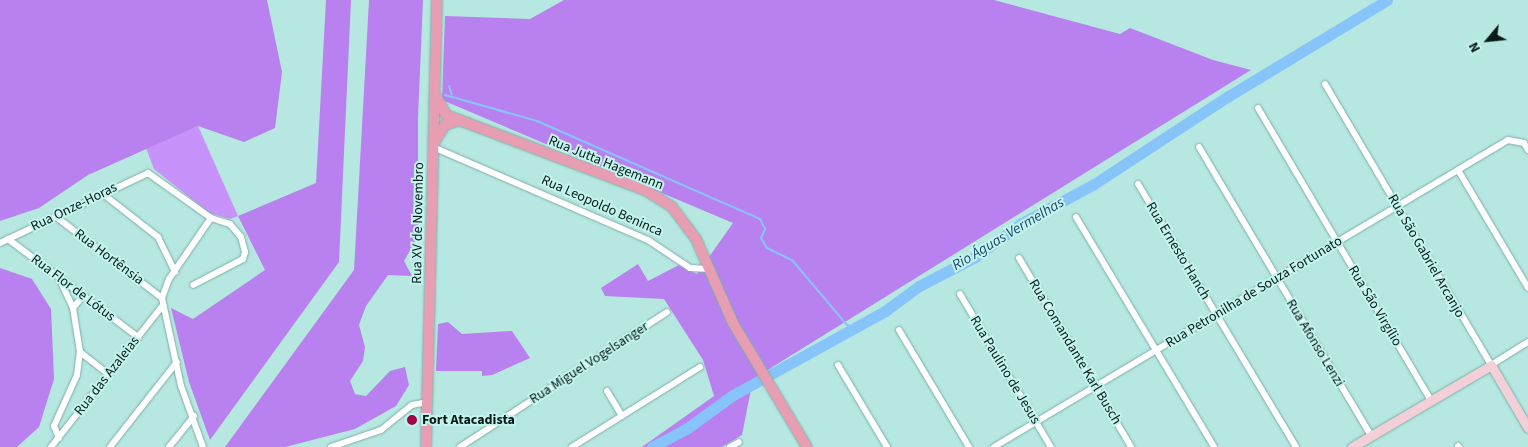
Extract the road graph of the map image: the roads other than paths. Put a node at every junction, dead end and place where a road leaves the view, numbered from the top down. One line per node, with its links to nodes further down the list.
1 (437, 0): 3 (main road, Rua XV de Novembro)
2 (1325, 84): 12 (street, Rua São Gabriel Arcanjo)
3 (435, 94): 5 (main road, Rua Jutta Hagemann); 7 (main road, Rua XV de Novembro)
4 (1258, 108): 17 (street, Rua São Virgílio)
5 (461, 120): 7 (main road); 20 (main road, Rua Jutta Hagemann)
6 (1199, 146): 23 (street, Rua Afonso Lenzi)
7 (433, 147): 20 (street, Rua Leopoldo Beninca); 45 (main road, Rua XV de Novembro)
8 (1528, 150): 9 (street, Rua Petronilha de Souza Fortunato)
9 (1458, 170): 12 (street, Rua Petronilha de Souza Fortunato); 25 (street)
10 (1138, 184): 31 (street, Rua Ernesto Hanch)
11 (102, 194): 13 (street, Rua Onze-Horas); 15 (street, Rua Onze-Horas); 21 (street)
12 (1397, 206): 17 (street, Rua Petronilha de Souza Fortunato); 38 (street, Rua São Gabriel Arcanjo)
13 (55, 216): 16 (street, Rua Onze-Horas); 28 (street, Rua Hortênsia)
14 (1076, 216): 35 (street)
15 (211, 218): 21 (street, Rua das Azaleias); 24 (street)
16 (8, 239): 18 (street, Rua Onze-Horas); 22 (street, Rua Flor de Lótus)
17 (1337, 242): 23 (street, Rua Petronilha de Souza Fortunato); 44 (street, Rua São Virgílio)
18 (0, 243)
19 (1019, 258): 42 (street, Rua Comandante Karl Busch)
20 (709, 269): 63 (main road)
21 (175, 272): 28 (street, Rua das Azaleias)
22 (59, 278): 27 (street, Rua Flor de Lótus); 29 (street)
23 (1277, 278): 31 (street, Rua Petronilha de Souza Fortunato); 50 (street, Rua Afonso Lenzi)
24 (193, 285)
25 (1528, 288)
26 (960, 294): 48 (street, Rua Paulino de Jesus)
27 (83, 296): 29 (street); 33 (street, Rua Flor de Lótus)
28 (162, 302): 33 (street, Rua das Azaleias); 37 (street)
29 (73, 308): 36 (street)
30 (667, 312): 60 (street, Rua Miguel Vogelsanger)
31 (1216, 314): 35 (street, Rua Petronilha de Souza Fortunato); 70 (street, Rua Ernesto Hanch)
32 (899, 330): 65 (street)
33 (138, 337): 41 (street, Rua das Azaleias)
34 (1528, 342): 38 (street)
35 (1156, 350): 42 (street, Rua Petronilha de Souza Fortunato); 69 (street)
36 (80, 352): 41 (street); 51 (street)
37 (177, 362): 46 (street); 55 (street)
38 (1490, 365): 44 (street); 49 (street, Rua São Gabriel Arcanjo)
39 (838, 366): 64 (street)
40 (700, 367): 47 (street)
41 (108, 374): 51 (street, Rua das Azaleias)
42 (1095, 386): 48 (street, Rua Petronilha de Souza Fortunato); 68 (street, Rua Comandante Karl Busch)
43 (607, 391): 47 (street)
44 (1431, 400): 50 (street)
45 (427, 402): 58 (street); 59 (main road, Rua XV de Novembro)
46 (194, 416): 53 (street); 57 (street)
47 (622, 416): 61 (street)
48 (1036, 422): 66 (street, Rua Petronilha de Souza Fortunato); 67 (street, Rua Paulino de Jesus)
49 (1528, 428)
50 (1370, 436): 71 (street)
51 (59, 438): 54 (street, Rua das Azaleias)
52 (739, 442): 62 (street)
53 (171, 444): 56 (street)
54 (52, 447)
55 (110, 447)
56 (179, 447)
57 (204, 447)
58 (331, 447)
59 (426, 447)
60 (460, 447)
61 (572, 447)
62 (730, 447)
63 (807, 447)
64 (887, 447)
65 (969, 447)
66 (994, 447)
67 (1051, 447)
68 (1131, 447)
69 (1214, 447)
70 (1296, 447)
71 (1352, 447)

